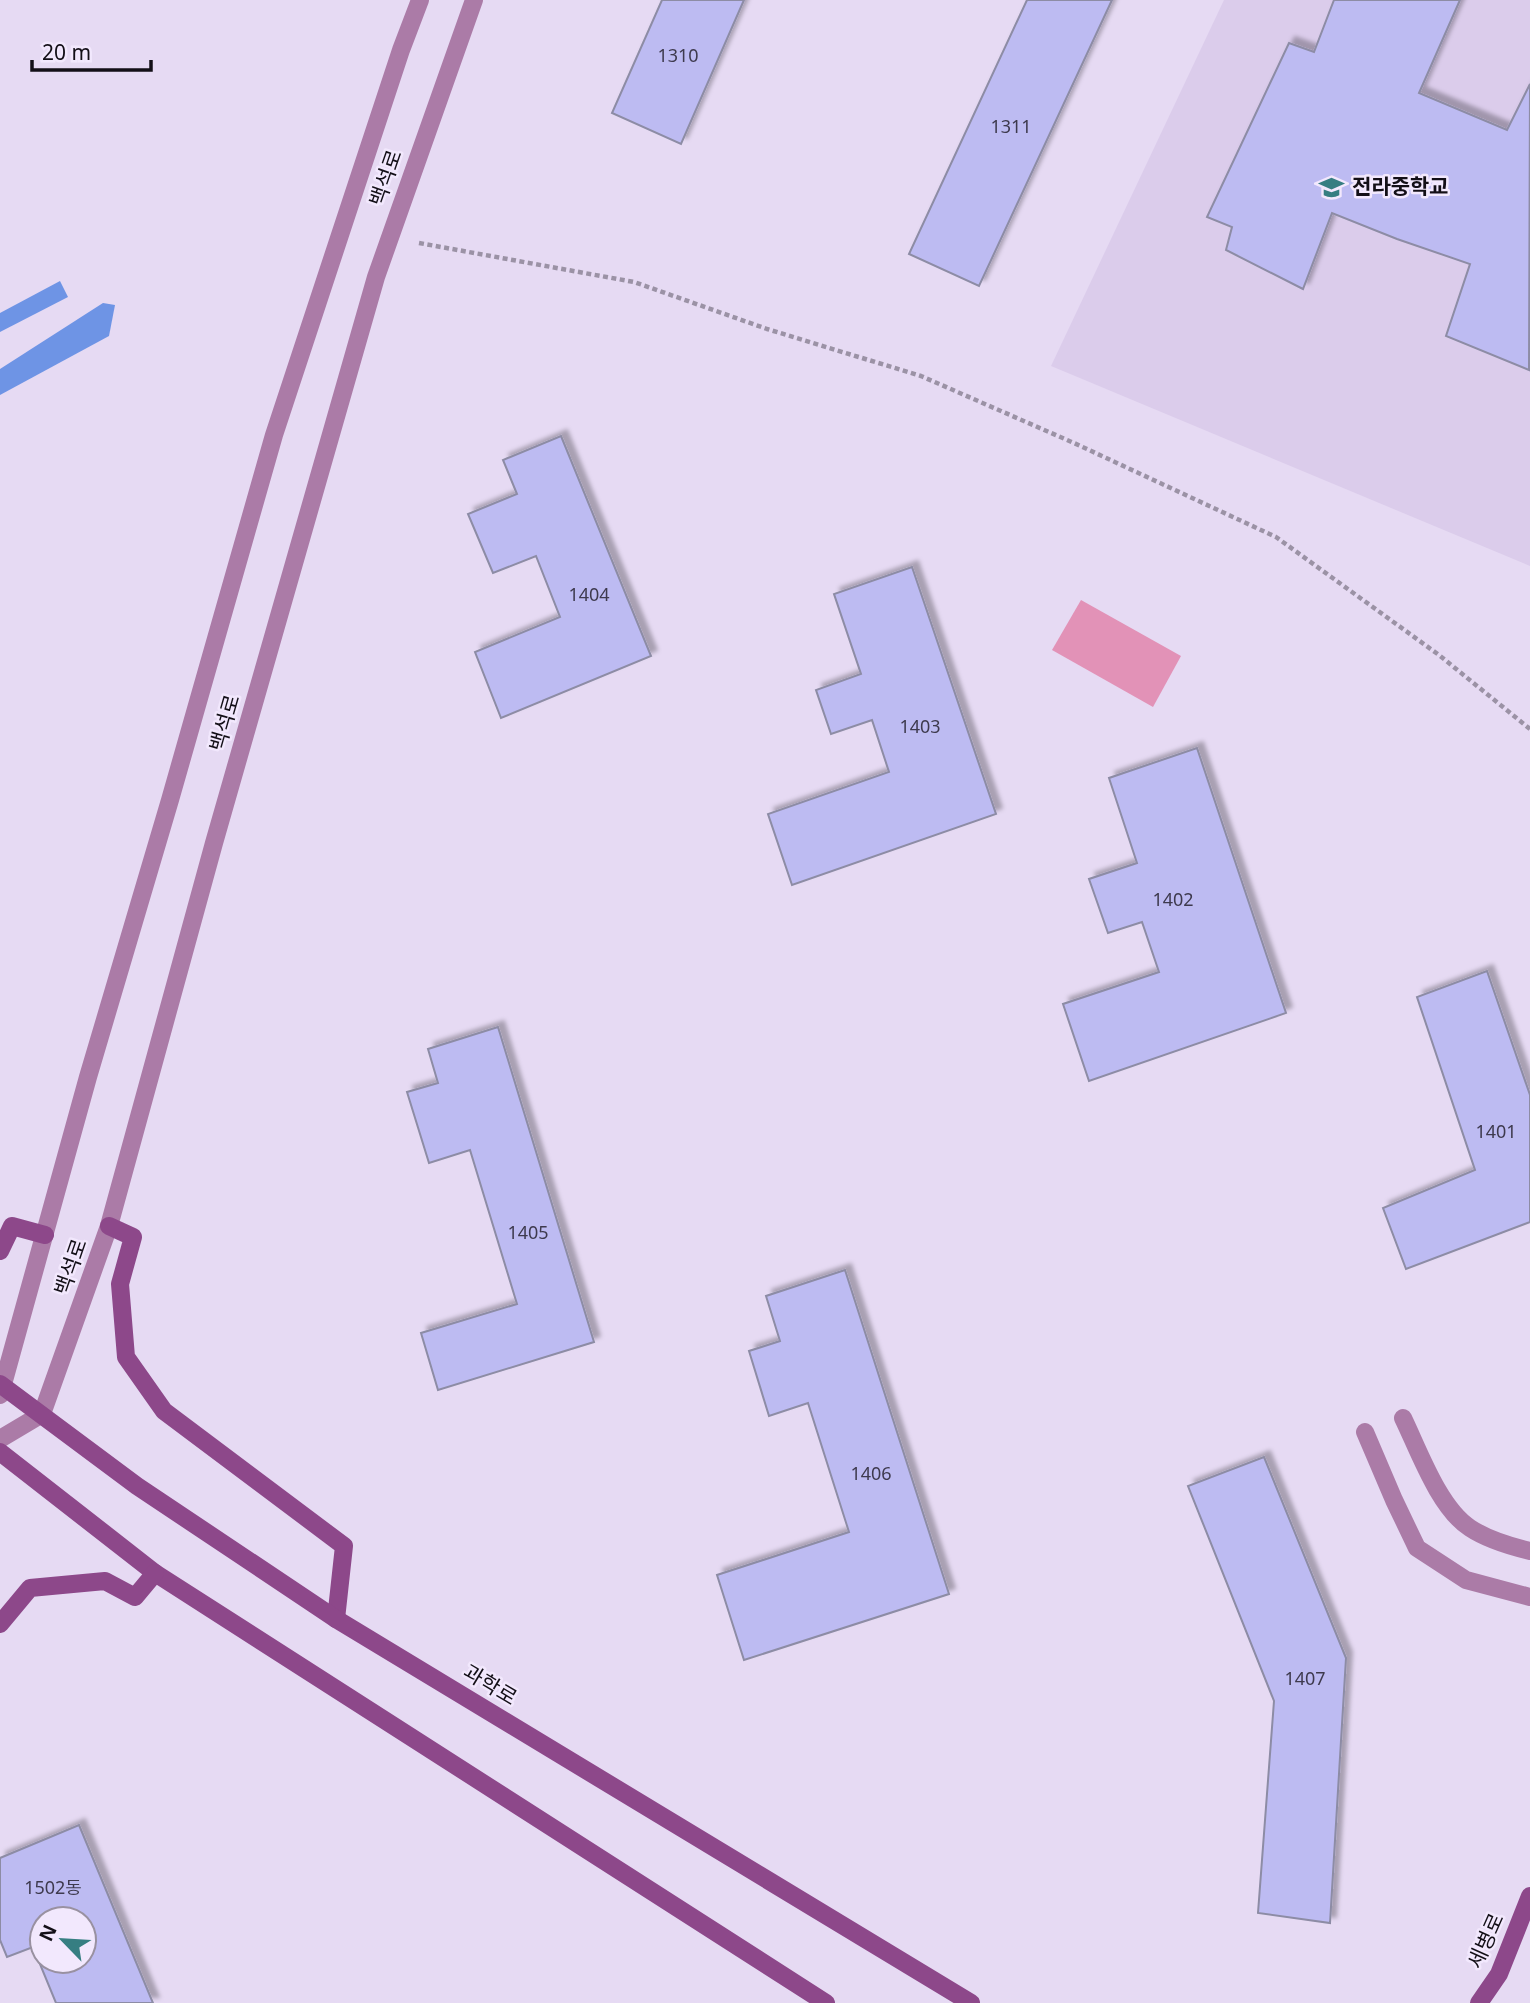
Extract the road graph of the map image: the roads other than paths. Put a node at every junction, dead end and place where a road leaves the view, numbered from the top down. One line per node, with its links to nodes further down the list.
1 (420, 0): 4 (street, 백석로)
2 (474, 0): 3 (street, 백석로)
3 (109, 1226): 7 (street, 백석로); 15 (street)
4 (46, 1235): 5 (street); 6 (street, 백석로)
5 (0, 1251)
6 (1, 1388): 7 (street, 과학로)
7 (42, 1414): 10 (street); 15 (street, 과학로)
8 (1403, 1418): 12 (street)
9 (1365, 1432): 14 (street)
10 (0, 1439)
11 (0, 1452): 13 (street)
12 (1530, 1552)
13 (155, 1573): 16 (street); 18 (street)
14 (1530, 1597)
15 (336, 1619): 19 (street, 과학로)
16 (0, 1624)
17 (1530, 1896): 20 (street, 세병로)
18 (826, 2003)
19 (971, 2003)
20 (1479, 2003)

